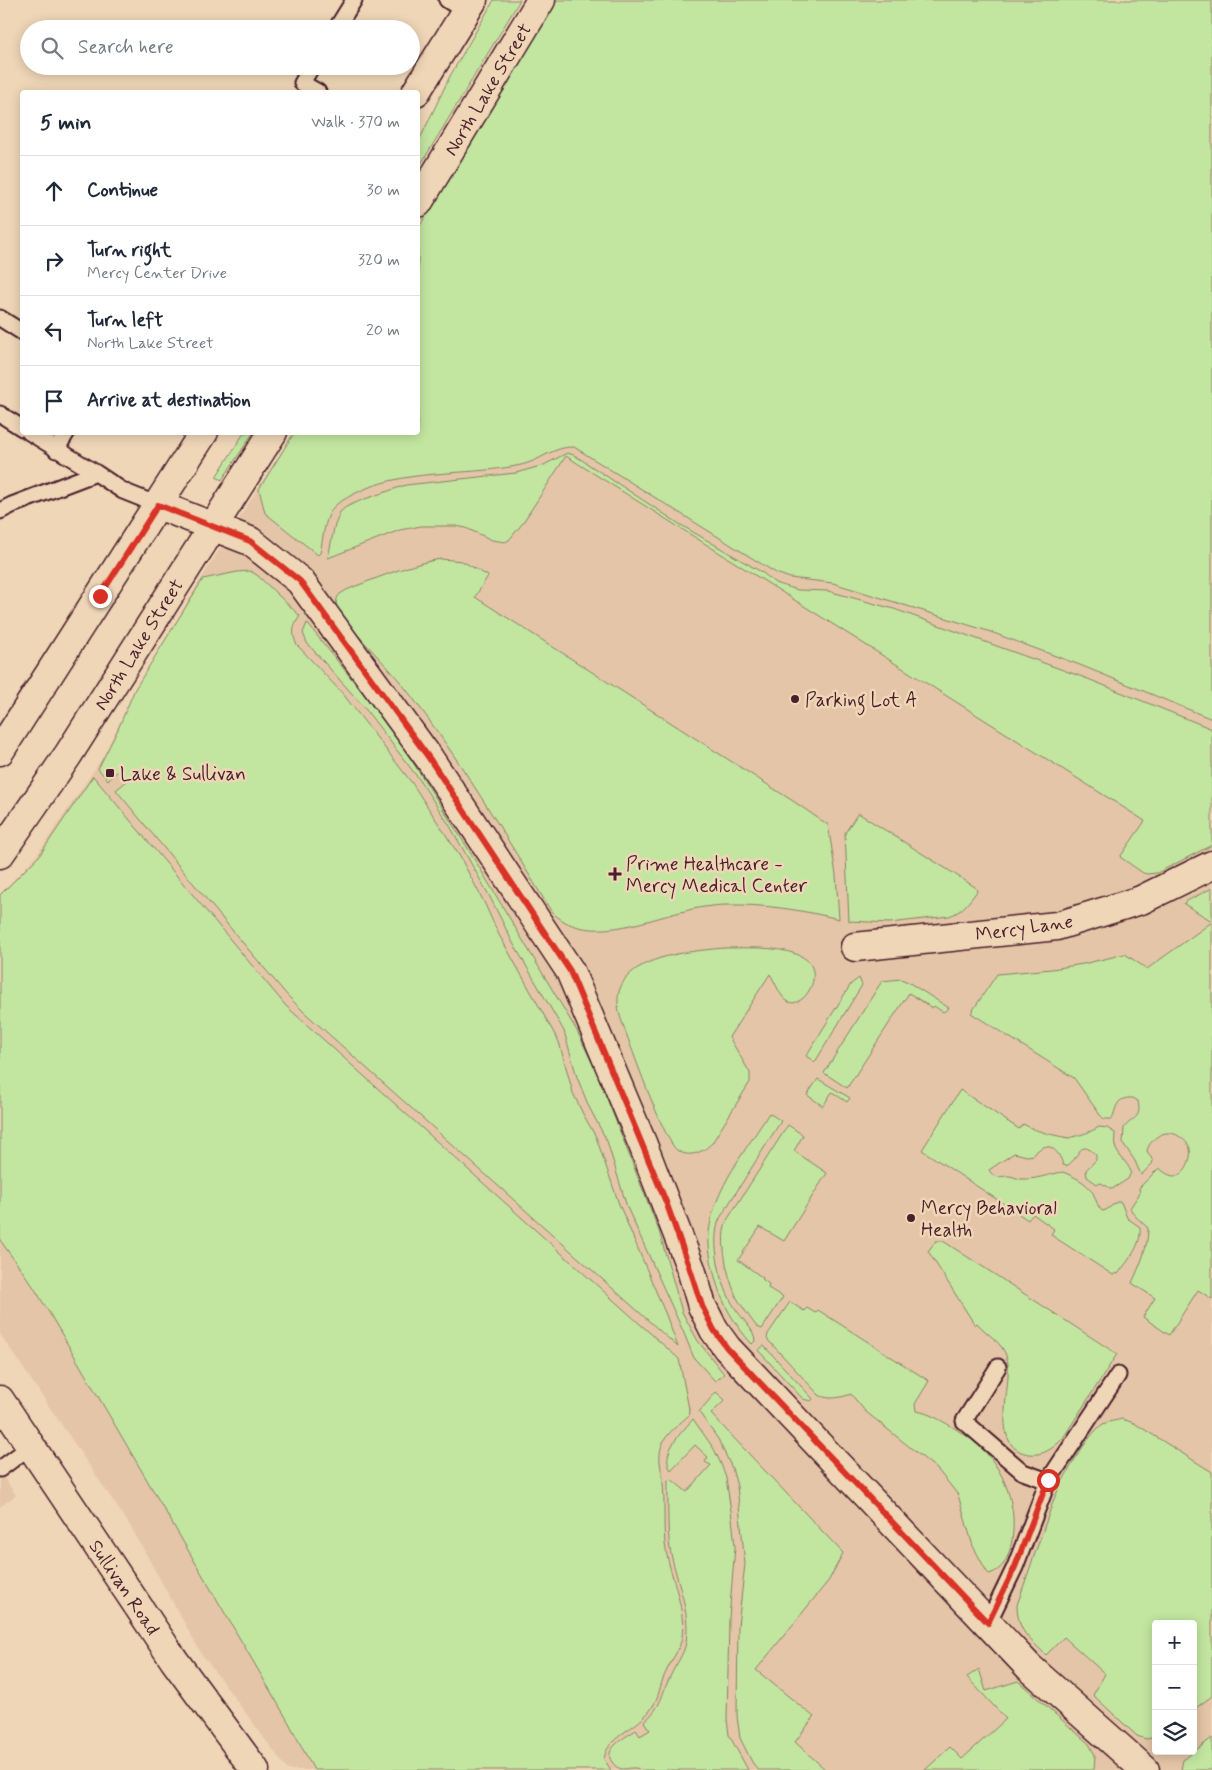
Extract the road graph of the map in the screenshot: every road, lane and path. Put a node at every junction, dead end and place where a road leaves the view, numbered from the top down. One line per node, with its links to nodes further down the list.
1 (354, 0): 4 (lane)
2 (541, 0): 8 (street, North Lake Street)
3 (462, 4): 7 (street)
4 (342, 20)
5 (306, 75): 6 (lane)
6 (315, 90)
7 (417, 90)
8 (420, 200)
9 (0, 318): 10 (lane)
10 (20, 331)
11 (0, 414): 12 (lane)
12 (20, 427)
13 (34, 435): 17 (lane)
14 (65, 435): 17 (lane)
15 (202, 435): 19 (street)
16 (271, 435): 21 (street, North Lake Street)
17 (56, 450): 18 (lane)
18 (96, 473): 19 (lane); 20 (lane)
19 (158, 505): 21 (street); 22 (street)
20 (0, 511)
21 (212, 527): 23 (street, North Lake Street); 32 (street)
22 (3, 738)
23 (0, 854)
24 (1212, 864): 25 (street, Mercy Lane)
25 (855, 947)
26 (998, 1367): 31 (lane)
27 (1118, 1376): 31 (lane)
28 (0, 1400): 29 (street, Sullivan Road)
29 (32, 1445): 30 (lane); 34 (street, Sullivan Road)
30 (0, 1469)
31 (1048, 1480): 32 (lane)
32 (988, 1623): 33 (street)
33 (1142, 1769)
34 (255, 1770)

